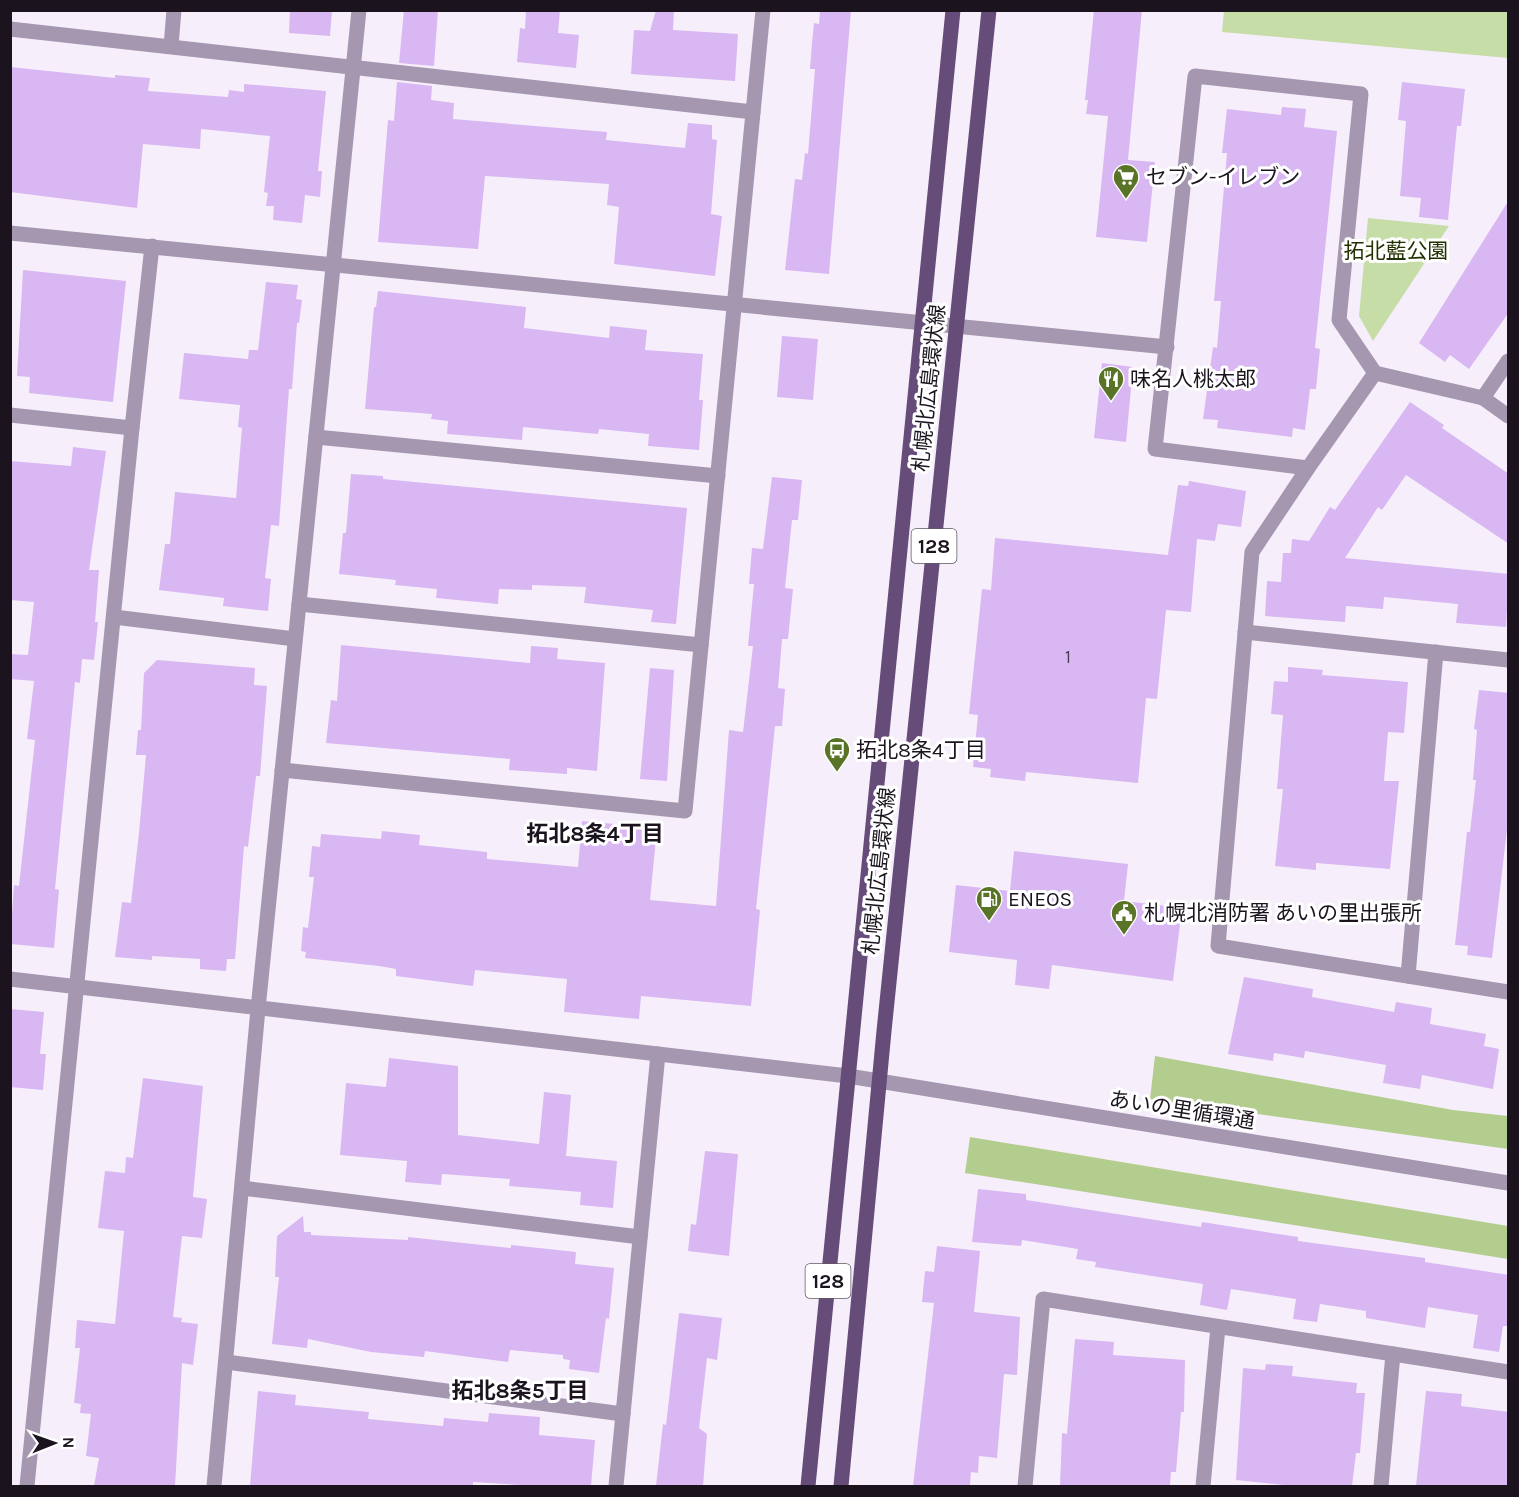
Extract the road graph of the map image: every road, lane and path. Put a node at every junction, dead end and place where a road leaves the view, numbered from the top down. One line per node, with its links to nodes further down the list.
1 (174, 10): 7 (street)
2 (359, 10): 8 (street)
3 (763, 10): 9 (street)
4 (953, 10): 14 (main road, 札幌北広島環状線 / 128)
5 (989, 10): 15 (main road, 札幌北広島環状線 / 128)
6 (10, 29): 7 (street)
7 (171, 46): 8 (street)
8 (354, 65): 9 (street); 12 (street)
9 (753, 112): 13 (street)
10 (10, 233): 11 (street)
11 (152, 246): 12 (street); 22 (street)
12 (334, 264): 13 (street); 23 (street)
13 (736, 305): 14 (street); 25 (street)
14 (922, 321): 15 (street); 40 (main road, 札幌北広島環状線 / 128)
15 (956, 325): 16 (street); 41 (main road, 札幌北広島環状線 / 128)
16 (1167, 347): 18 (street); 24 (street)
17 (1509, 361): 19 (street)
18 (1375, 373): 19 (street); 24 (street)
19 (1483, 398): 21 (street)
20 (10, 415): 22 (street)
21 (1509, 416)
22 (132, 428): 27 (street)
23 (316, 437): 25 (street); 26 (street)
24 (1308, 468): 28 (street)
25 (718, 476): 30 (street)
26 (299, 604): 29 (street); 30 (street)
27 (114, 617): 29 (street); 36 (street)
28 (1245, 632): 31 (street); 34 (street)
29 (295, 639): 33 (street)
30 (701, 645): 33 (street)
31 (1436, 652): 32 (street); 34 (street)
32 (1509, 660)
33 (282, 770): 38 (street)
34 (1408, 976): 37 (street)
35 (10, 979): 36 (street, あいの里循環通)
36 (77, 987): 38 (street, あいの里循環通); 50 (street)
37 (1509, 992)
38 (258, 1009): 39 (street, あいの里循環通); 43 (street)
39 (658, 1054): 40 (street, あいの里循環通); 44 (street)
40 (848, 1076): 41 (street, あいの里循環通); 53 (main road, 札幌北広島環状線 / 128)
41 (879, 1081): 42 (street, あいの里循環通); 54 (main road, 札幌北広島環状線 / 128)
42 (1509, 1183)
43 (242, 1188): 44 (street); 47 (street)
44 (640, 1237): 49 (street)
45 (1218, 1327): 46 (street); 55 (street); 56 (street)
46 (1393, 1354): 48 (street); 57 (street)
47 (226, 1362): 49 (street); 51 (street)
48 (1509, 1372)
49 (623, 1414): 52 (street)
50 (27, 1486)
51 (214, 1486)
52 (616, 1486)
53 (808, 1486)
54 (842, 1486)
55 (1025, 1486)
56 (1203, 1486)
57 (1381, 1486)

